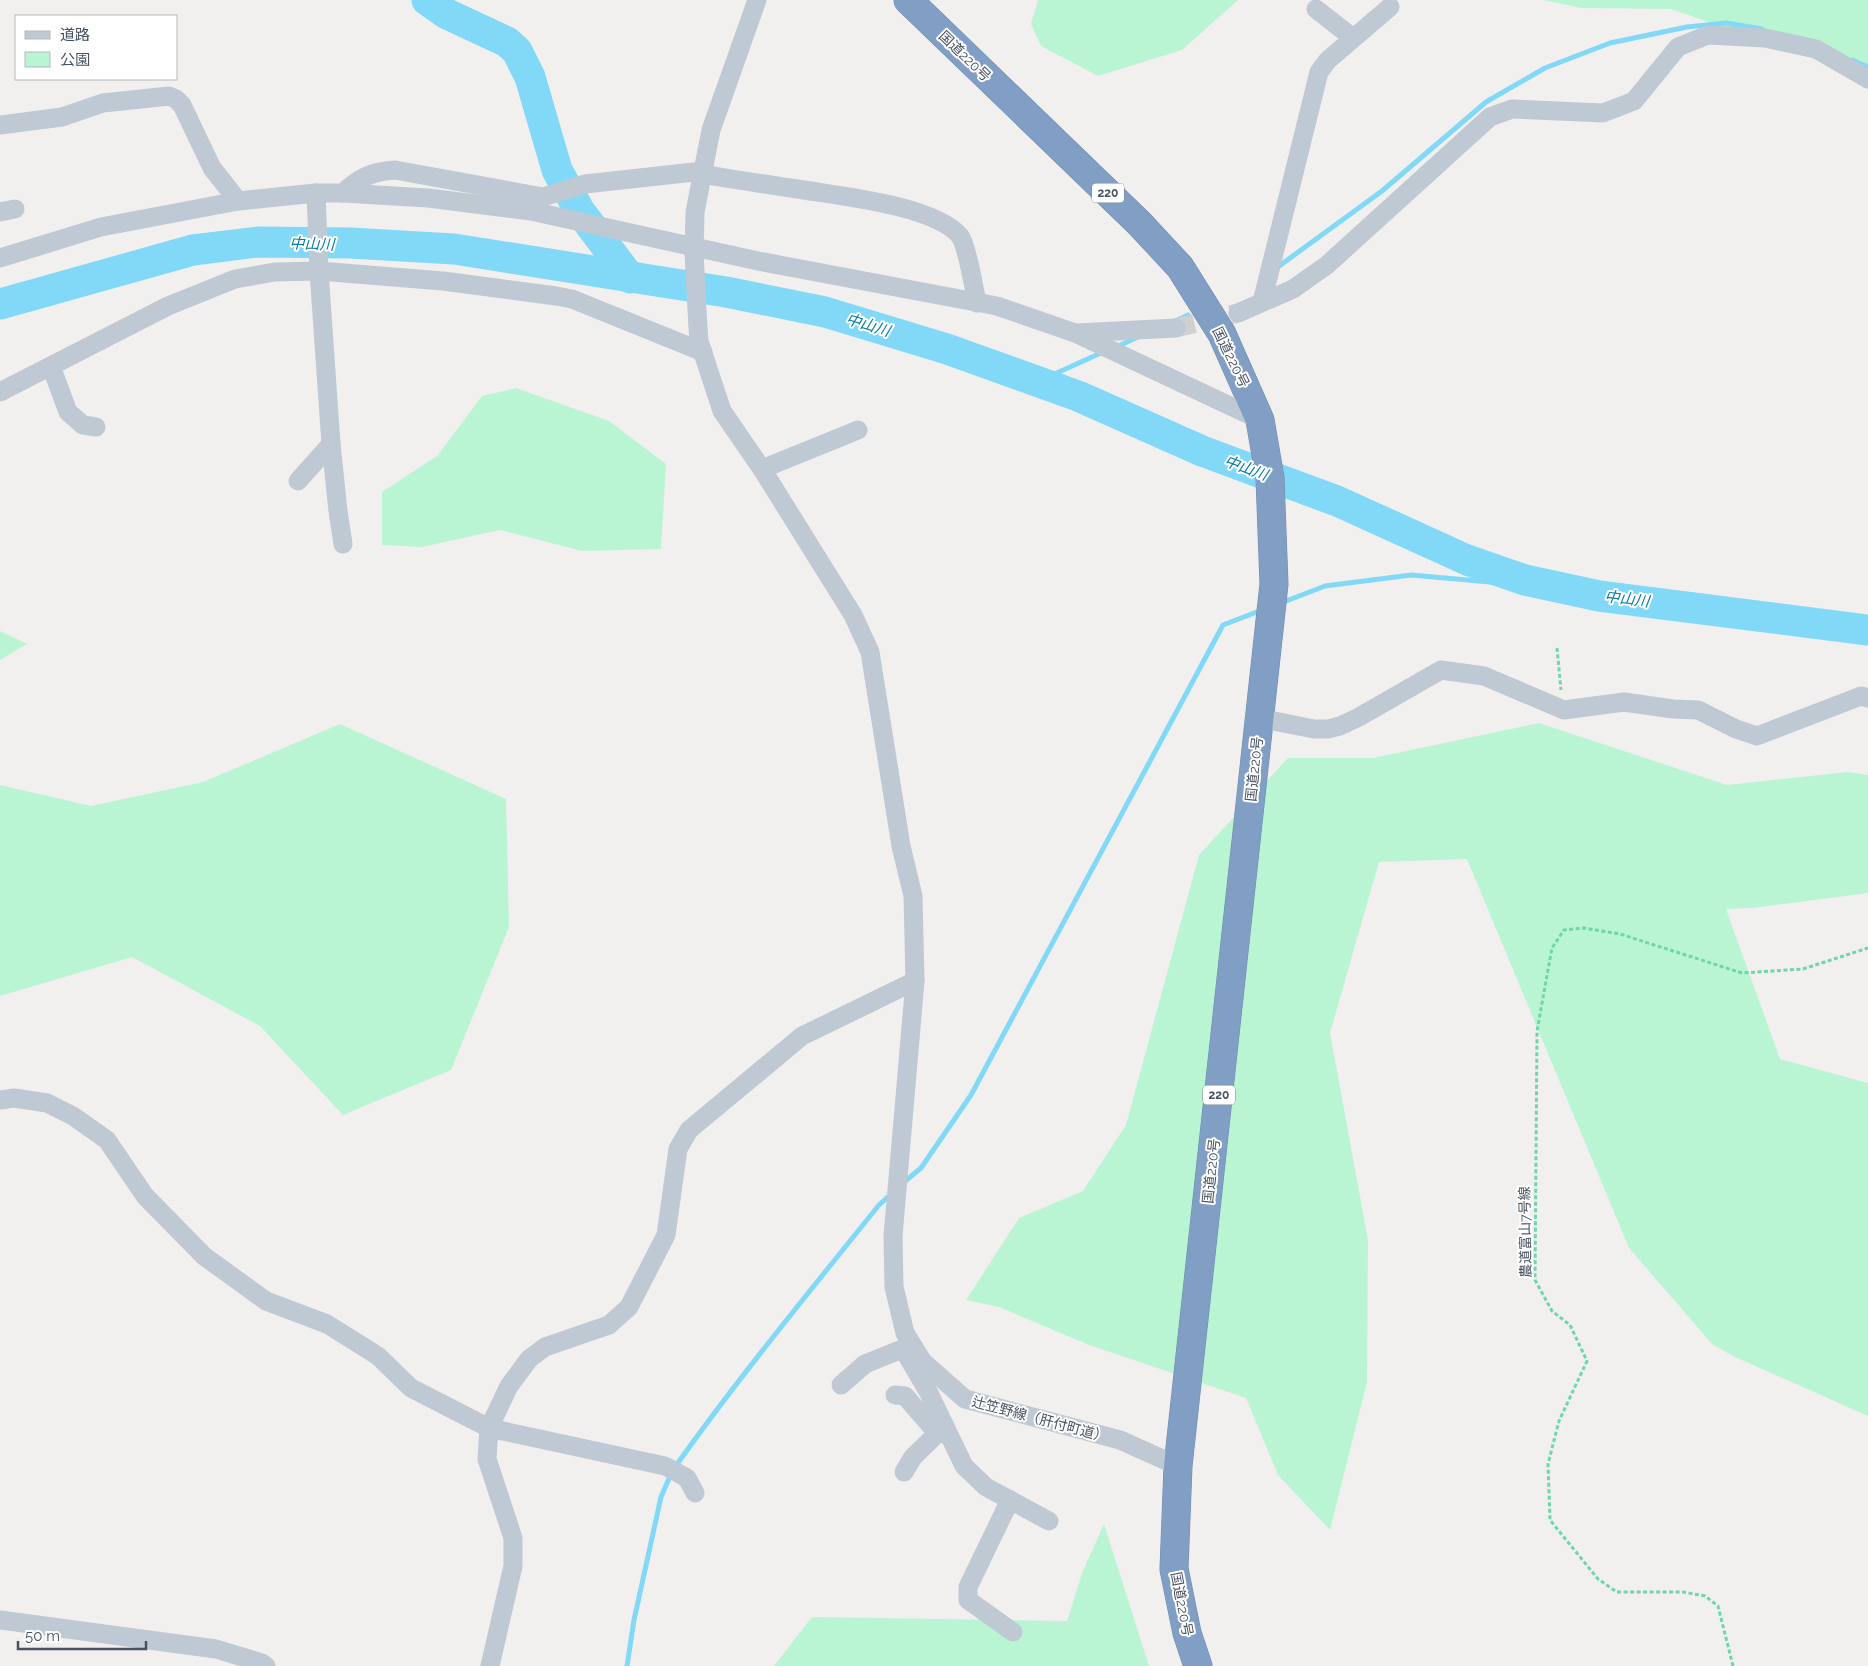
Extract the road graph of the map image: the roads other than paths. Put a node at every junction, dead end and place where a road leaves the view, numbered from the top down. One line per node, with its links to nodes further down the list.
1 (757, 0): 8 (street, 辻笠野線（肝付町道）)
2 (908, 0): 23 (highway, 国道220号 / 220)
3 (1390, 7): 5 (street)
4 (1316, 8): 5 (street)
5 (1353, 38): 16 (street)
6 (1868, 79): 16 (street)
7 (0, 125): 11 (street)
8 (702, 173): 9 (street); 12 (street, 辻笠野線（肝付町道）); 15 (street)
9 (343, 193): 10 (street); 12 (street)
10 (315, 197): 11 (street); 14 (street)
11 (238, 201): 13 (street)
12 (695, 249): 15 (street); 20 (street, 辻笠野線（肝付町道）)
13 (0, 258)
14 (319, 271): 20 (street); 21 (street); 26 (street)
15 (977, 302): 19 (street)
16 (1262, 302): 17 (street)
17 (1238, 313)
18 (1176, 328): 19 (street)
19 (1075, 333): 23 (street)
20 (703, 352): 27 (street, 辻笠野線（肝付町道）)
21 (51, 366): 22 (street); 24 (street)
22 (0, 392)
23 (1260, 420): 31 (highway, 国道220号 / 220)
24 (96, 427)
25 (858, 430): 27 (street)
26 (331, 444): 28 (street); 29 (street)
27 (762, 469): 32 (street, 辻笠野線（肝付町道）)
28 (298, 481)
29 (344, 544)
30 (1868, 698): 31 (street)
31 (1259, 718): 39 (highway, 国道220号 / 220)
32 (915, 981): 34 (street, 辻笠野線（肝付町道）); 37 (street)
33 (0, 1100): 37 (street)
34 (907, 1347): 35 (street); 38 (street); 39 (street, 辻笠野線（肝付町道）)
35 (841, 1385)
36 (896, 1394): 38 (street)
37 (489, 1428): 41 (street); 47 (street)
38 (941, 1430): 40 (street); 42 (street)
39 (1178, 1466): 48 (highway, 国道220号 / 220)
40 (904, 1472)
41 (694, 1493)
42 (1010, 1500): 43 (street); 45 (street)
43 (1049, 1521)
44 (0, 1620): 46 (street)
45 (1013, 1632)
46 (266, 1666)
47 (490, 1666)
48 (1198, 1666)

